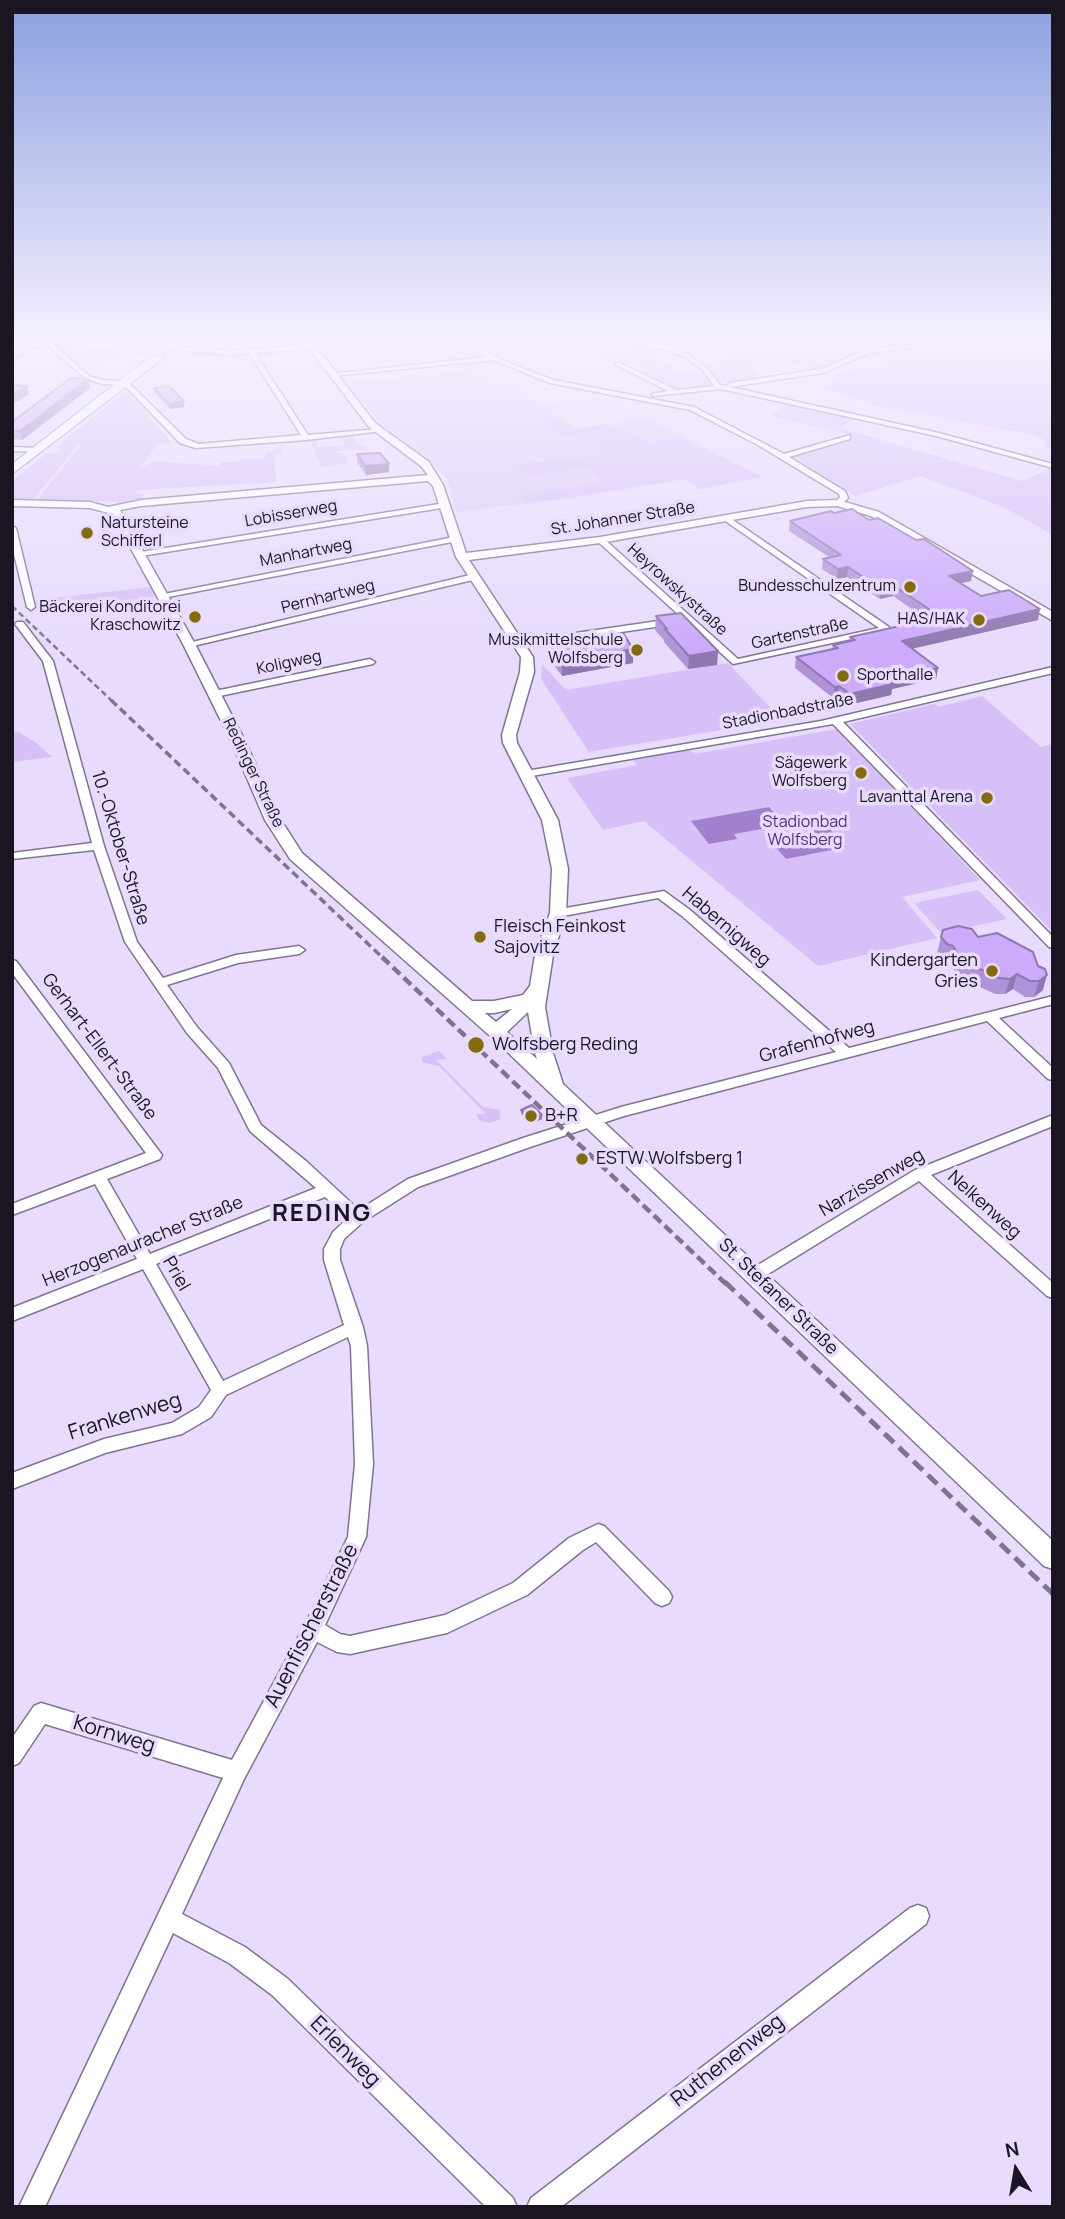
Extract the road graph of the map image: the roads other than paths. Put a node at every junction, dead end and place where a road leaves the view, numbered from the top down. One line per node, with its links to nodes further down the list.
1 (47, 444): 9 (main road)
2 (189, 444): 3 (street)
3 (246, 444)
4 (396, 444): 13 (street, St. Stefaner Straße)
5 (760, 444): 10 (street)
6 (825, 444): 10 (street)
7 (968, 444): 11 (street)
8 (12, 449): 9 (street)
9 (38, 450): 12 (main road)
10 (784, 456): 15 (street)
11 (1053, 466)
12 (12, 470)
13 (431, 478): 16 (street, St. Stefaner Straße); 17 (street)
14 (12, 503): 17 (street)
15 (838, 503): 18 (street, St. Johanner Straße); 27 (street, St. Johanner Straße)
16 (445, 505): 20 (street, St. Stefaner Straße); 22 (street, Lobisserweg)
17 (111, 509): 22 (street, Redinger Straße)
18 (727, 518): 21 (street, St. Johanner Straße); 33 (street, Gartenstraße)
19 (12, 528): 26 (street)
20 (454, 539): 23 (street, St. Stefaner Straße); 25 (street, Manhartweg)
21 (600, 540): 23 (street, St. Johanner Straße); 28 (street, Heyrowskystraße)
22 (141, 554): 25 (street, Redinger Straße)
23 (462, 557): 24 (street, St. Stefaner Straße)
24 (474, 577): 30 (street, Pernhartweg); 31 (street, St. Stefaner Straße)
25 (163, 594): 30 (street, Redinger Straße)
26 (31, 607)
27 (1053, 617)
28 (690, 620): 31 (street); 33 (street, Heyrowskystraße)
29 (20, 624): 38 (street, 10.-Oktober-Straße)
30 (189, 644): 35 (street, Redinger Straße)
31 (521, 644): 37 (street, St. Stefaner Straße)
32 (370, 662): 35 (street, Koligweg)
33 (736, 662)
34 (1053, 670): 36 (street, Stadionbadstraße)
35 (215, 694): 47 (street, Redinger Straße)
36 (835, 720): 37 (street, Stadionbadstraße); 41 (street)
37 (526, 774): 40 (street, St. Stefaner Straße)
38 (98, 846): 39 (street); 44 (street, 10.-Oktober-Straße)
39 (12, 856)
40 (558, 913): 45 (street, St. Stefaner Straße); 51 (street, Habernigweg)
41 (1053, 944)
42 (299, 950): 44 (street)
43 (12, 964): 57 (street, Gerhart-Ellert-Straße)
44 (160, 983): 58 (street, 10.-Oktober-Straße)
45 (535, 993): 47 (street); 48 (street, St. Stefaner Straße); 50 (street)
46 (1053, 1000): 49 (street, Grafenhofweg)
47 (469, 1007): 50 (street, Redinger Straße)
48 (538, 1017): 50 (street); 53 (street, St. Stefaner Straße)
49 (990, 1017): 51 (street, Grafenhofweg); 52 (street)
50 (500, 1035): 53 (street, Redinger Straße)
51 (846, 1054): 55 (street, Grafenhofweg)
52 (1053, 1076)
53 (555, 1088): 55 (street, St. Stefaner Straße)
54 (1053, 1119): 56 (street, Narzissenweg)
55 (591, 1122): 60 (street, Auenfischerstraße); 62 (street, St. Stefaner Straße)
56 (920, 1174): 62 (street, Narzissenweg); 63 (street, Nelkenweg)
57 (98, 1178): 59 (street); 61 (street, Priel)
58 (327, 1190): 60 (street); 61 (street, Herzogenauracher Straße)
59 (12, 1210)
60 (358, 1218): 65 (street, Auenfischerstraße)
61 (147, 1261): 64 (street, Herzogenauracher Straße); 66 (street, Priel)
62 (754, 1275): 68 (street, St. Stefaner Straße)
63 (1053, 1292)
64 (12, 1315)
65 (355, 1327): 66 (street, Frankenweg); 70 (street, Auenfischerstraße)
66 (220, 1390): 67 (street, Frankenweg)
67 (12, 1481)
68 (1053, 1558)
69 (662, 1597): 70 (street)
70 (313, 1629): 72 (street, Auenfischerstraße)
71 (12, 1756): 72 (street, Kornweg)
72 (237, 1772): 74 (street, Auenfischerstraße)
73 (918, 1916): 77 (street, Ruthenenweg)
74 (169, 1919): 75 (street, Auenfischerstraße); 76 (street, Erlenweg)
75 (32, 2207)
76 (504, 2207)
77 (540, 2207)

